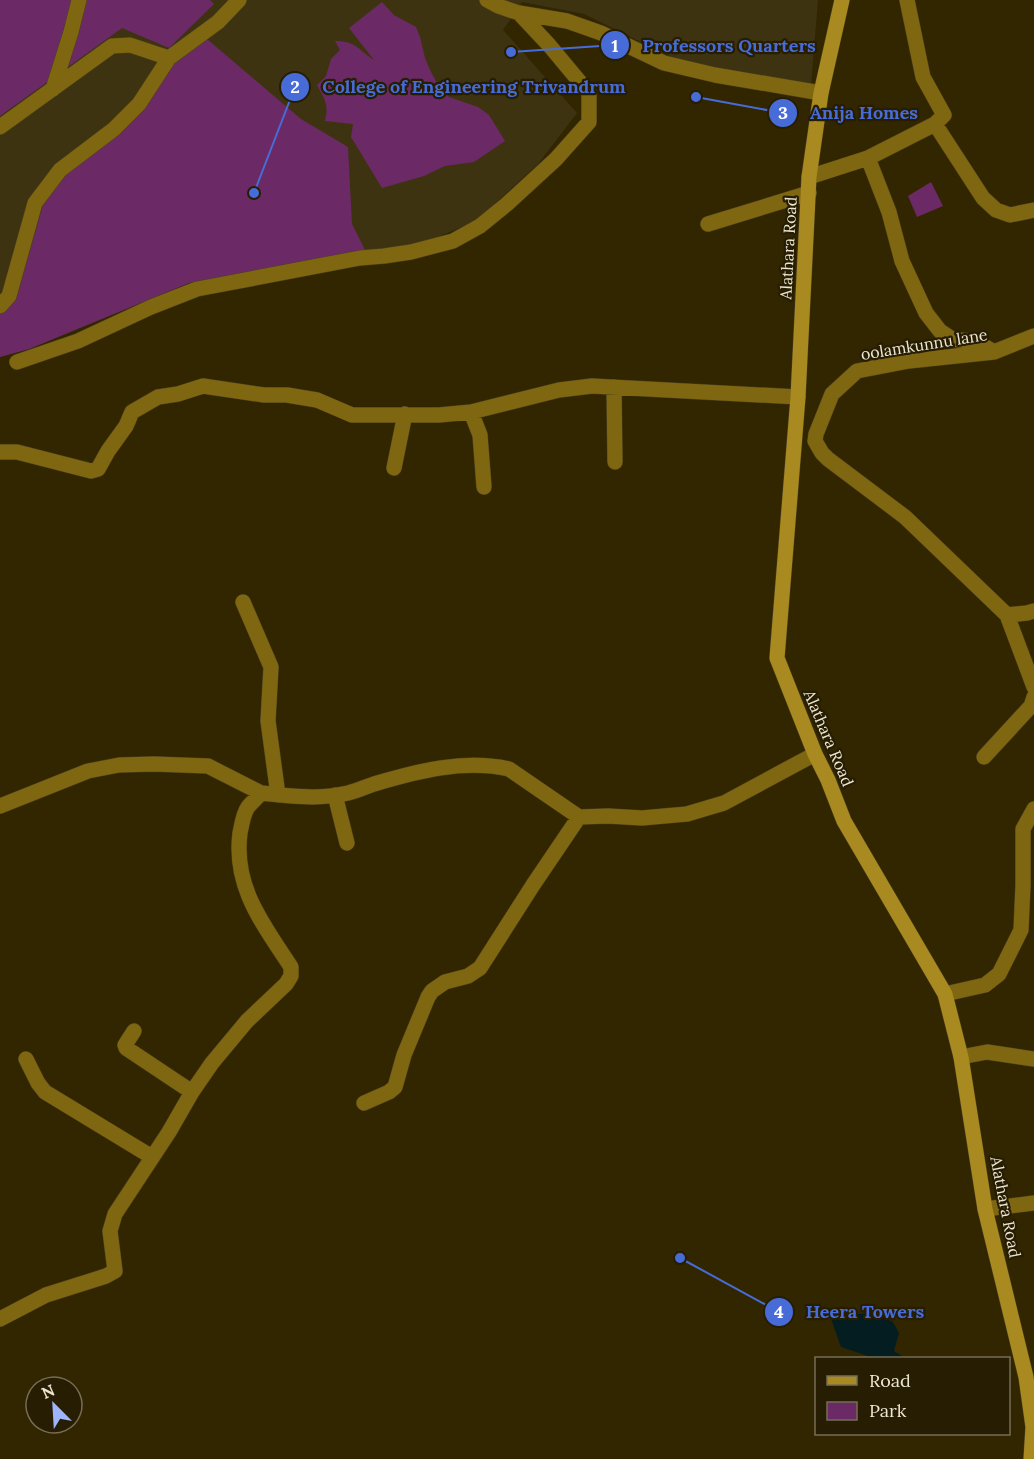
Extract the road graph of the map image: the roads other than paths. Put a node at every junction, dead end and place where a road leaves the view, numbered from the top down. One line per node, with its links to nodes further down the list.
1 (79, 0): 8 (street)
2 (239, 0): 7 (street)
3 (487, 0): 6 (street)
4 (842, 0): 9 (street, Alathara Road)
5 (907, 0): 10 (street)
6 (519, 13): 9 (street); 20 (street)
7 (169, 58): 8 (street); 17 (street)
8 (53, 89): 11 (street)
9 (821, 93): 13 (street, Alathara Road)
10 (935, 124): 12 (street); 15 (street)
11 (0, 127)
12 (868, 158): 13 (street); 19 (street)
13 (809, 177): 14 (street, Alathara Road)
14 (809, 194): 16 (street); 22 (street, Alathara Road)
15 (1034, 210)
16 (708, 224)
17 (0, 306)
18 (1034, 336): 19 (street, oolamkunnu lane)
19 (993, 352): 31 (street, oolamkunnu lane)
20 (17, 362)
21 (614, 387): 22 (street); 23 (street); 26 (street)
22 (798, 397): 34 (street, Alathara Road)
23 (471, 412): 24 (street); 28 (street)
24 (405, 414): 25 (street); 27 (street)
25 (0, 452)
26 (615, 462)
27 (394, 468)
28 (484, 487)
29 (243, 602): 37 (street)
30 (1034, 611): 31 (street)
31 (1007, 615): 32 (street)
32 (1034, 687)
33 (1034, 697): 35 (street)
34 (816, 754): 41 (street); 44 (street, Alathara Road)
35 (984, 757)
36 (261, 793): 37 (street); 39 (street); 49 (street)
37 (278, 795): 38 (street)
38 (334, 795): 41 (street); 42 (street)
39 (0, 806)
40 (1034, 809): 43 (street)
41 (579, 817): 50 (street)
42 (347, 843)
43 (1028, 883): 44 (street)
44 (945, 994): 46 (street, Alathara Road)
45 (134, 1031): 49 (street)
46 (961, 1056): 48 (street); 53 (street, Alathara Road)
47 (26, 1059): 51 (street)
48 (1034, 1059)
49 (192, 1092): 51 (street)
50 (364, 1103)
51 (152, 1157): 54 (street)
52 (1034, 1203): 53 (street)
53 (985, 1209): 55 (street, Alathara Road)
54 (0, 1319)
55 (1033, 1427): 56 (street, Alathara Road)
56 (1031, 1458)

